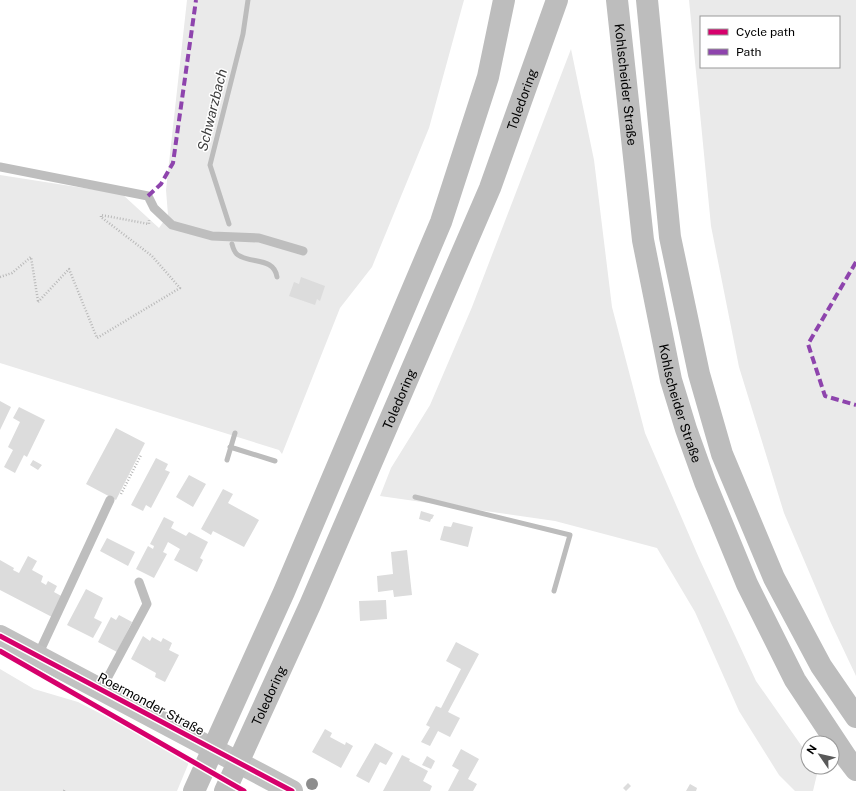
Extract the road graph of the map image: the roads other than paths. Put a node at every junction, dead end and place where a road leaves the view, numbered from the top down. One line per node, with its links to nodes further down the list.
1 (504, 0): 14 (main road)
2 (557, 0): 15 (main road, Toledoring)
3 (617, 0): 13 (main road, Kohlscheider Straße)
4 (647, 0): 12 (main road, Kohlscheider Straße)
5 (0, 167): 6 (lane)
6 (303, 251)
7 (110, 500): 10 (lane)
8 (140, 582): 11 (lane)
9 (0, 636): 10 (main road, Roermonder Straße)
10 (38, 655): 11 (main road, Roermonder Straße)
11 (101, 690): 16 (main road, Roermonder Straße)
12 (856, 717)
13 (856, 770)
14 (194, 791)
15 (225, 791)
16 (292, 791)

